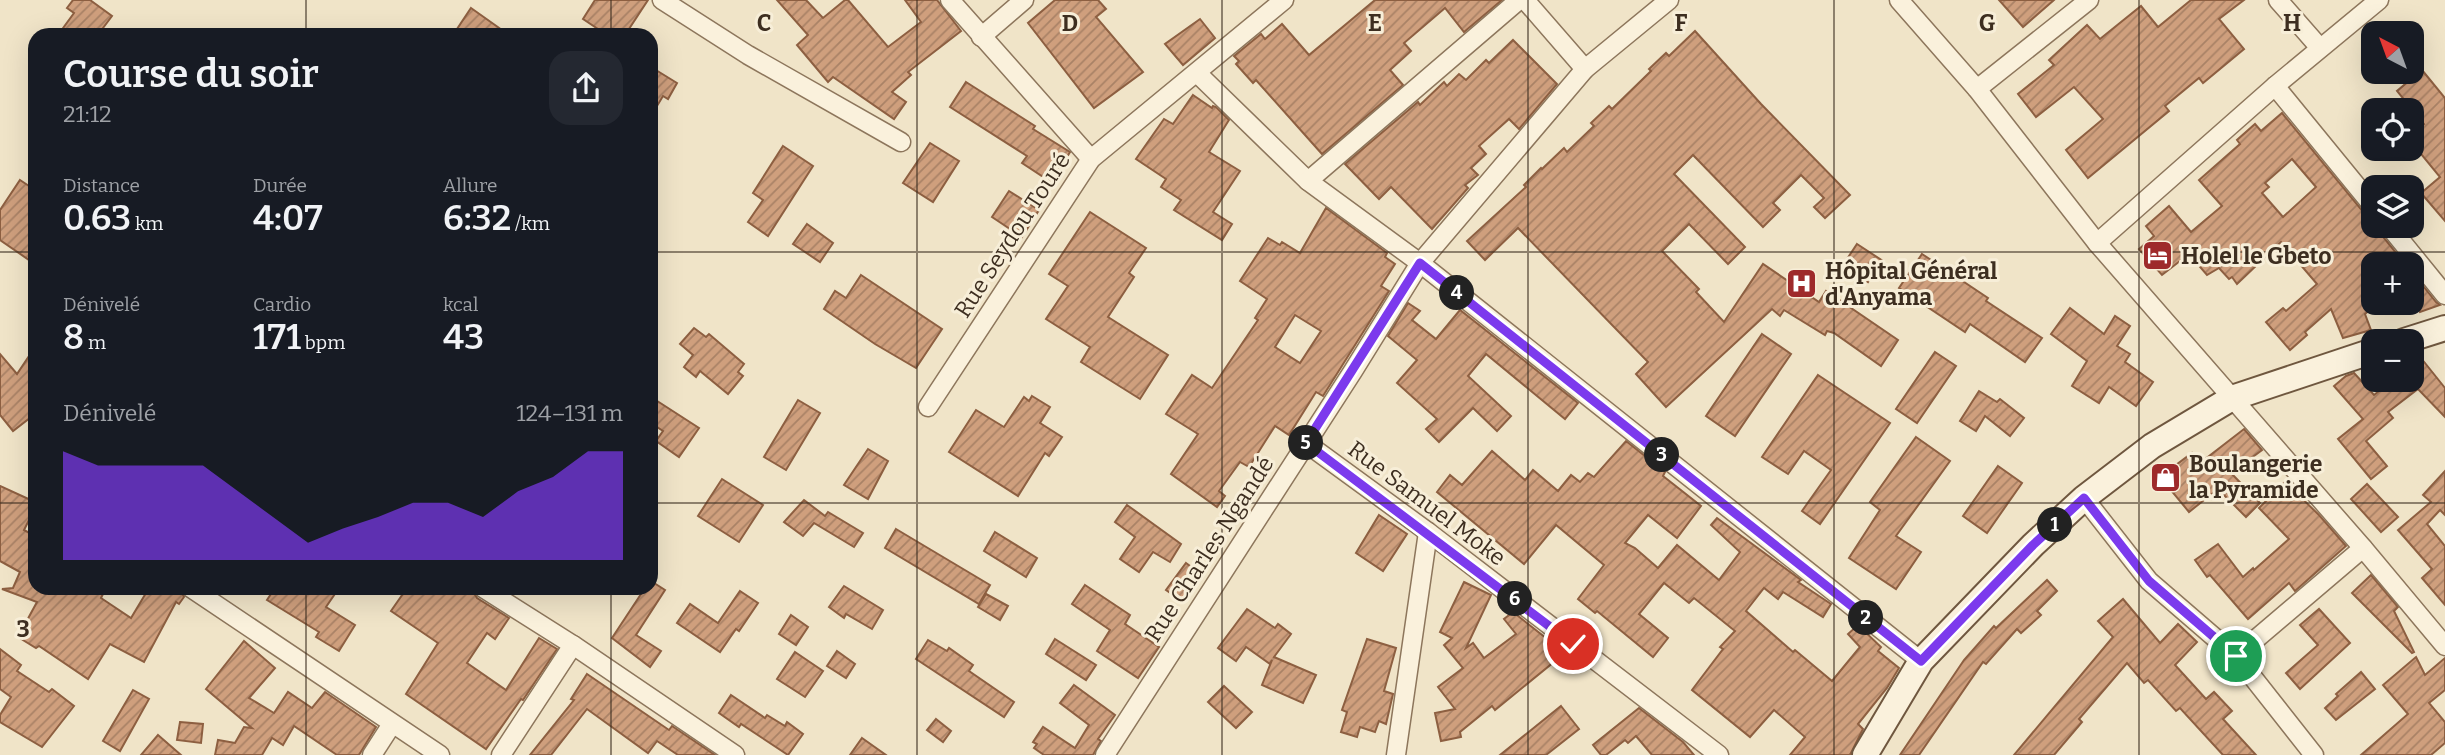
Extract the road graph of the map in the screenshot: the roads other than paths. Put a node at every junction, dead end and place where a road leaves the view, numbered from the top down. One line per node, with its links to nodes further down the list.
1 (662, 0): 18 (street)
2 (950, 0): 12 (street)
3 (1024, 0): 12 (street)
4 (1284, 0): 15 (street, Rue Seydou Touré)
5 (1518, 0): 20 (street)
6 (1525, 0): 14 (street)
7 (1669, 0): 14 (street, Rue Charles Ngandé)
8 (1899, 0): 17 (street)
9 (2088, 0): 17 (street)
10 (2278, 0): 13 (street)
11 (2379, 0): 13 (street)
12 (981, 37): 19 (street)
13 (2320, 48): 16 (street)
14 (1585, 69): 24 (street, Rue Charles Ngandé)
15 (1198, 74): 19 (street, Rue Seydou Touré); 20 (street)
16 (2275, 86): 21 (street); 23 (street)
17 (1977, 89): 23 (street)
18 (901, 142)
19 (1091, 159): 30 (street, Rue Seydou Touré)
20 (1308, 181): 24 (street)
21 (2361, 191)
22 (2399, 238): 25 (street)
23 (2097, 243): 29 (street)
24 (1420, 263): 31 (street, Rue Charles Ngandé); 40 (street)
25 (2445, 295)
26 (2445, 328): 27 (street)
27 (2424, 334)
28 (2361, 355): 29 (street)
29 (2232, 398): 32 (street); 34 (street)
30 (928, 407)
31 (1306, 443): 33 (street, Rue Samuel Moke); 46 (street, Rue Charles Ngandé)
32 (2084, 498): 39 (street); 40 (street)
33 (1428, 532): 47 (street); 48 (street, Rue Samuel Moke)
34 (2363, 548): 38 (street); 39 (street)
35 (201, 595): 41 (street)
36 (494, 595): 37 (street)
37 (573, 645): 44 (street); 45 (street)
38 (2445, 646)
39 (2236, 656): 50 (street)
40 (1921, 661): 49 (street)
41 (393, 724): 42 (street); 43 (street)
42 (372, 755)
43 (440, 755)
44 (500, 755)
45 (735, 755)
46 (1105, 755)
47 (1396, 755)
48 (1719, 755)
49 (1865, 755)
50 (2314, 755)

